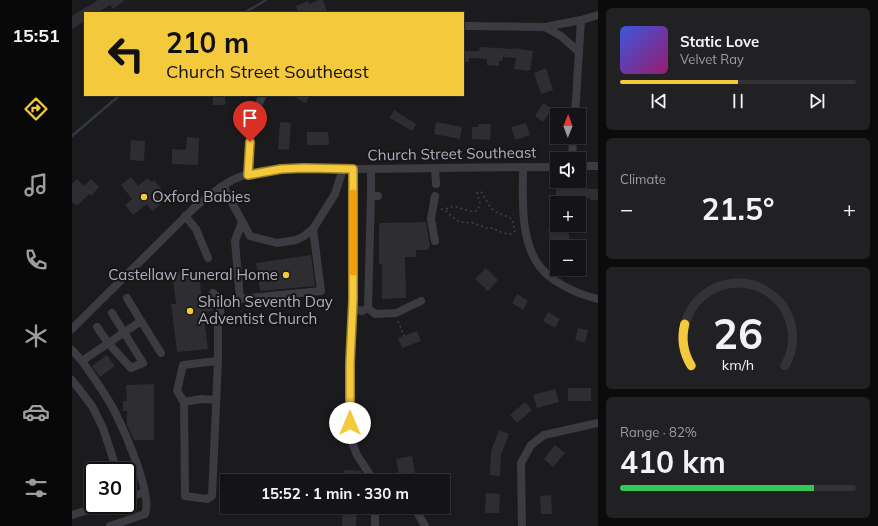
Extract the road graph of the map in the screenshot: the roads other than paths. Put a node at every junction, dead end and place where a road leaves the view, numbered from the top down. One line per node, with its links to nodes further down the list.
1 (598, 15): 2 (street)
2 (581, 20): 4 (street); 5 (street)
3 (464, 26): 4 (street)
4 (545, 27): 5 (street)
5 (579, 52): 7 (street)
6 (263, 96): 16 (street)
7 (575, 108)
8 (586, 166): 9 (street)
9 (598, 166)
10 (523, 167): 11 (street, Church Street Southeast); 13 (street, Church Street Southeast); 27 (street)
11 (550, 167)
12 (343, 168): 14 (street, Church Street Southeast); 16 (street, Church Street Southeast); 22 (street)
13 (436, 168): 15 (street, Church Street Southeast); 17 (street)
14 (353, 169): 15 (street, Church Street Southeast); 30 (street)
15 (371, 169): 29 (street)
16 (248, 175): 18 (street, Church Street Southeast)
17 (436, 184)
18 (223, 186): 20 (street, Church Street Southeast); 21 (street)
19 (436, 196): 23 (street)
20 (185, 216): 24 (street); 34 (street, Church Street Southeast)
21 (242, 222): 22 (street); 22 (street)
22 (313, 230)
23 (435, 241)
24 (208, 258)
25 (213, 294): 40 (street)
26 (127, 298): 32 (street)
27 (598, 299)
28 (420, 302): 29 (street)
29 (368, 308): 30 (street)
30 (353, 309): 46 (street)
31 (112, 313): 35 (street)
32 (140, 321): 35 (street); 38 (street)
33 (97, 327): 36 (street)
34 (72, 329)
35 (125, 332): 36 (street); 36 (street)
36 (108, 343): 39 (street)
37 (72, 350): 39 (street)
38 (161, 353)
39 (82, 361): 47 (street)
40 (218, 361): 42 (street); 43 (street)
41 (73, 383): 45 (street)
42 (216, 400): 43 (street); 43 (street)
43 (184, 402)
44 (598, 423): 56 (street)
45 (114, 462)
46 (369, 474)
47 (145, 492): 48 (street); 53 (street)
48 (136, 495)
49 (84, 511): 52 (street)
50 (375, 514): 54 (street)
51 (417, 514): 55 (street)
52 (72, 515)
53 (110, 526)
54 (375, 526)
55 (425, 526)
56 (522, 526)

